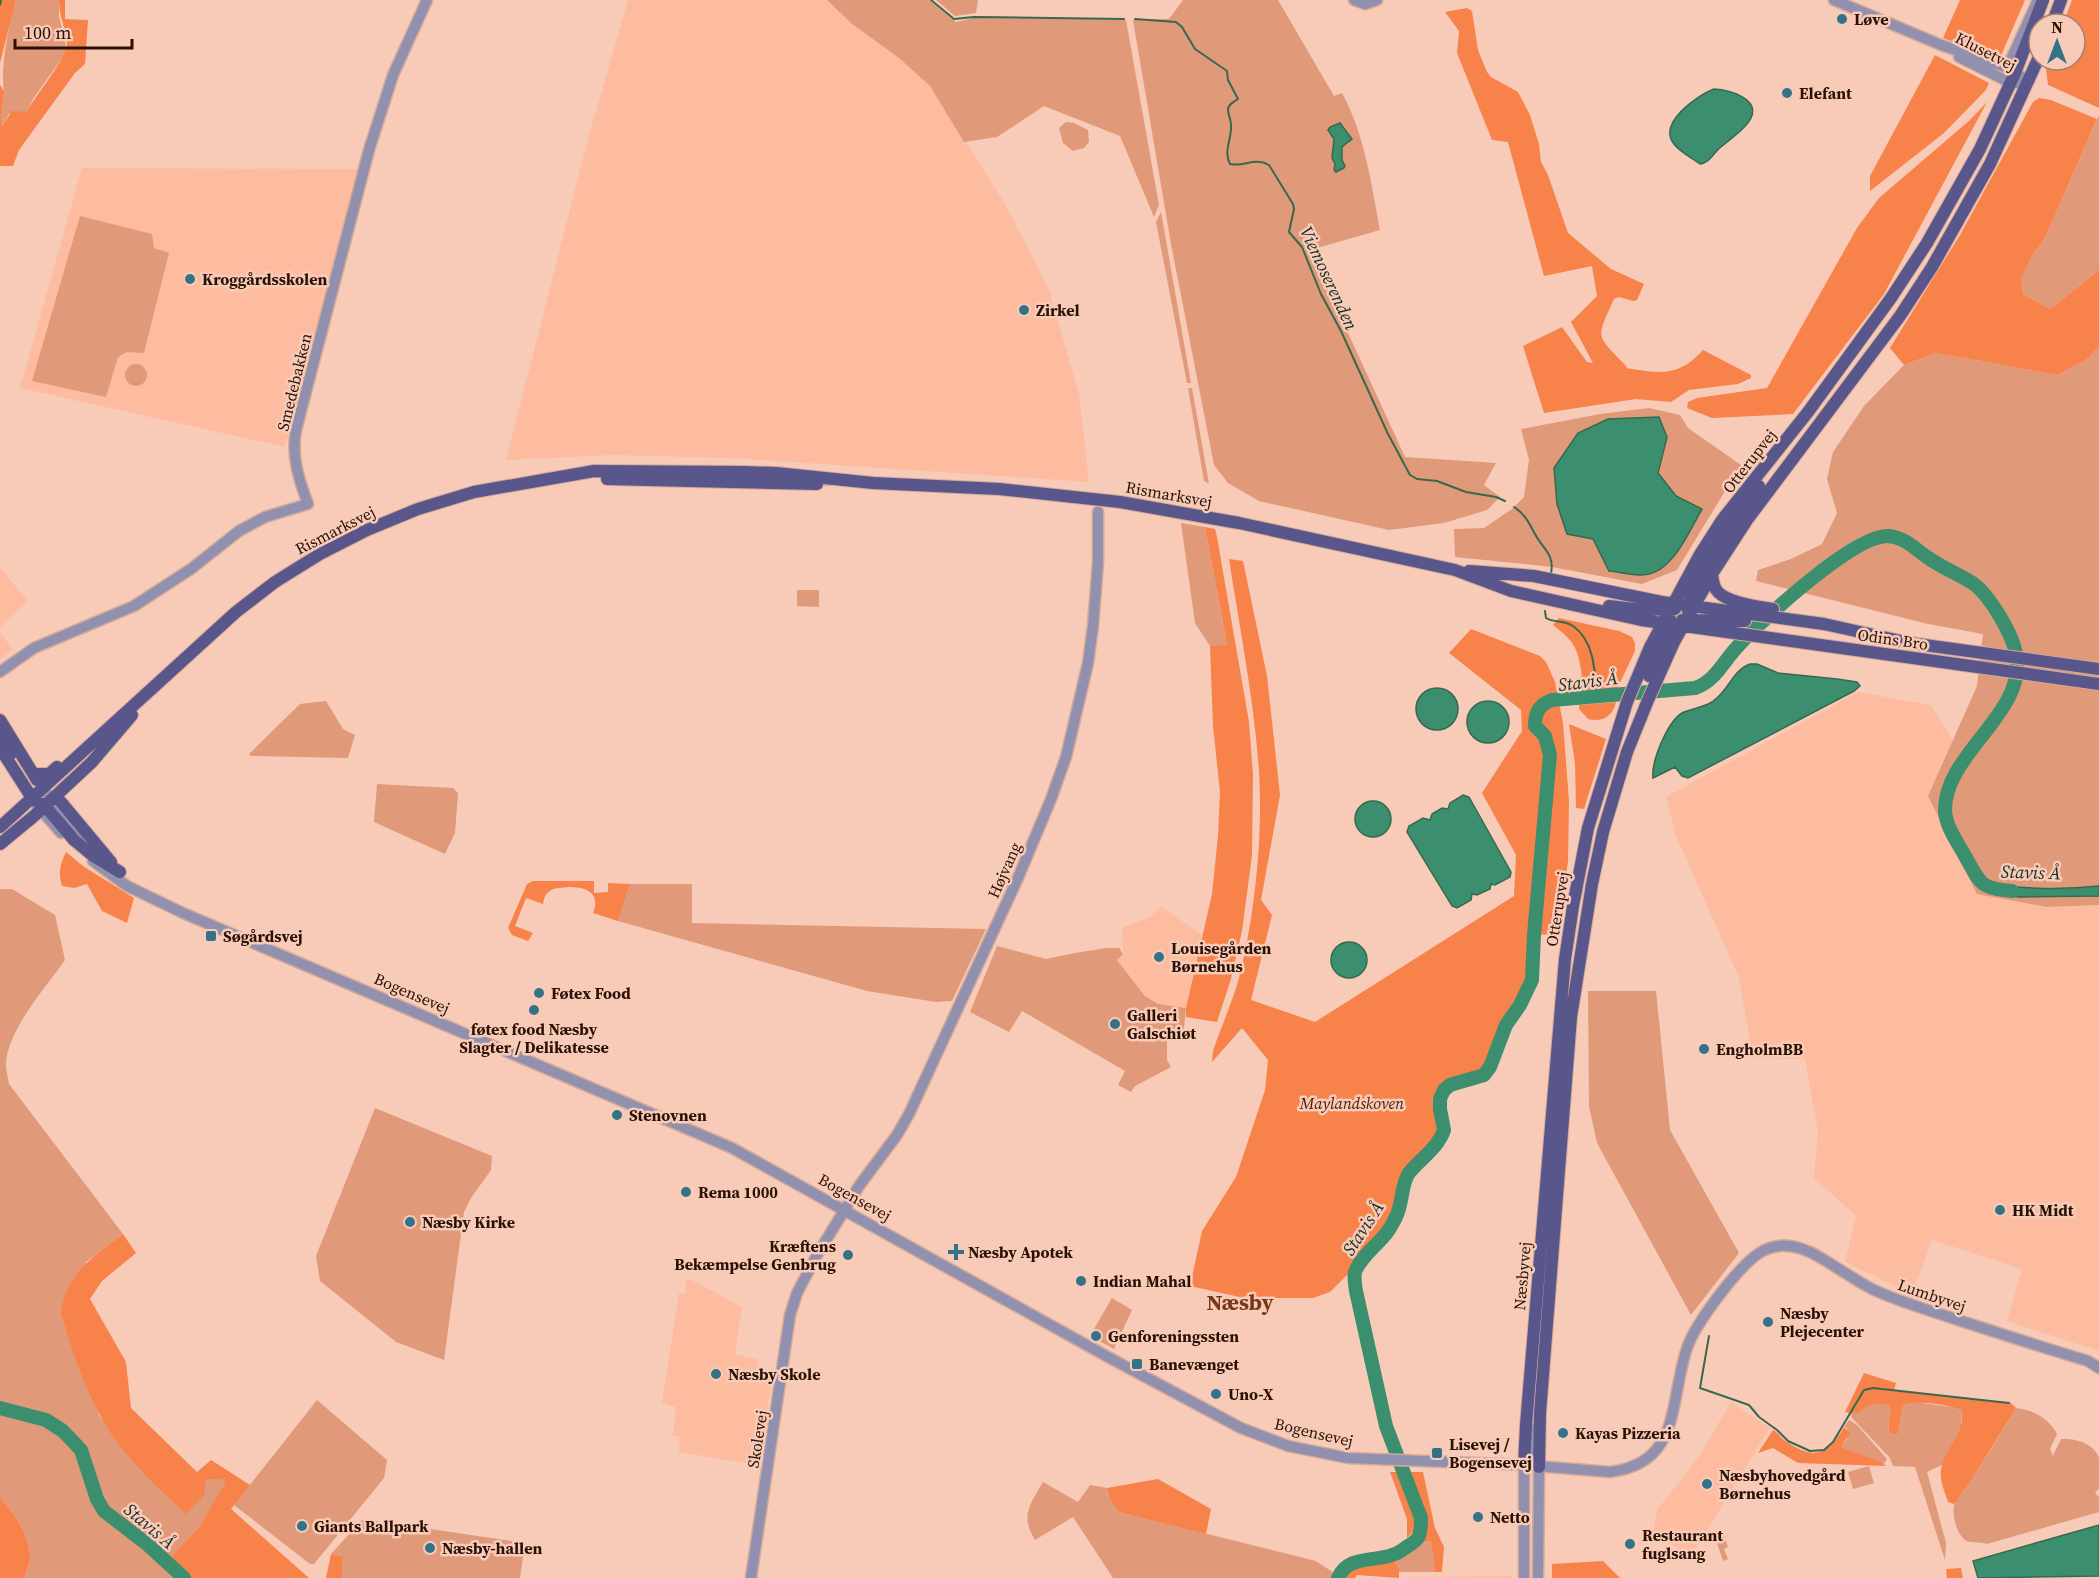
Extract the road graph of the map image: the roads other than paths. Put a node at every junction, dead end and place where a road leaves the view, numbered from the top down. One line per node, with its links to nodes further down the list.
1 (427, 0): 19 (street, Smedebakken)
2 (1377, 0): 6 (street)
3 (1834, 0): 7 (street, Klusetvej)
4 (2038, 0): 8 (street)
5 (2043, 0): 10 (main road, Otterupvej)
6 (1359, 2)
7 (1941, 45): 8 (street, Klusetvej); 10 (street, Klusetvej)
8 (2002, 66): 10 (street, Klusetvej)
9 (2027, 70): 10 (main road, Otterupvej)
10 (2018, 80): 13 (main road, Otterupvej); 15 (main road, Otterupvej)
11 (1098, 512): 39 (street, Højvang)
12 (1455, 570): 15 (main road, Rismarksvej); 15 (main road, Rismarksvej); 20 (main road, Rismarksvej)
13 (1712, 574): 14 (main road); 15 (main road, Otterupvej)
14 (1754, 614): 15 (main road); 16 (main road); 16 (main road)
15 (1677, 615): 21 (main road, Otterupvej); 21 (main road, Otterupvej); 22 (main road, Odins Bro)
16 (1782, 617): 17 (main road); 17 (main road, Odins Bro)
17 (1885, 637): 18 (main road, Odins Bro)
18 (2099, 669)
19 (0, 672)
20 (159, 681): 24 (main road, Rismarksvej); 30 (main road, Rismarksvej)
21 (1644, 684): 23 (main road, Otterupvej); 23 (main road, Otterupvej)
22 (2099, 684)
23 (1638, 701): 37 (main road, Otterupvej); 38 (main road, Otterupvej)
24 (129, 708): 29 (main road); 30 (main road, Rismarksvej)
25 (0, 720): 29 (main road, Bogensevej)
26 (0, 734): 30 (main road)
27 (0, 748): 30 (main road, Bogensevej)
28 (0, 759): 30 (main road)
29 (34, 774): 30 (main road, Bogensevej)
30 (42, 800): 31 (main road, Rismarksvej); 32 (main road); 33 (main road, Rismarksvej); 34 (main road); 35 (main road); 36 (street, Bogensevej)
31 (0, 827)
32 (0, 837)
33 (0, 844)
34 (0, 852)
35 (120, 872): 36 (street, Bogensevej)
36 (161, 902): 39 (street, Bogensevej)
37 (1563, 977): 42 (main road, Næsbyvej)
38 (1577, 979): 44 (main road, Næsbyvej)
39 (844, 1210): 43 (street, Bogensevej); 46 (street, Skolevej)
40 (1762, 1252): 41 (street, Lumbyvej); 44 (street, Bogensevej)
41 (2099, 1368)
42 (1528, 1397): 43 (main road, Næsbyvej); 44 (street)
43 (1524, 1466): 44 (street, Bogensevej); 45 (street); 47 (street, Næsbyvej)
44 (1539, 1467): 45 (street, Næsbyvej)
45 (1538, 1546): 48 (street, Næsbyvej)
46 (751, 1578)
47 (1524, 1578)
48 (1538, 1578)

